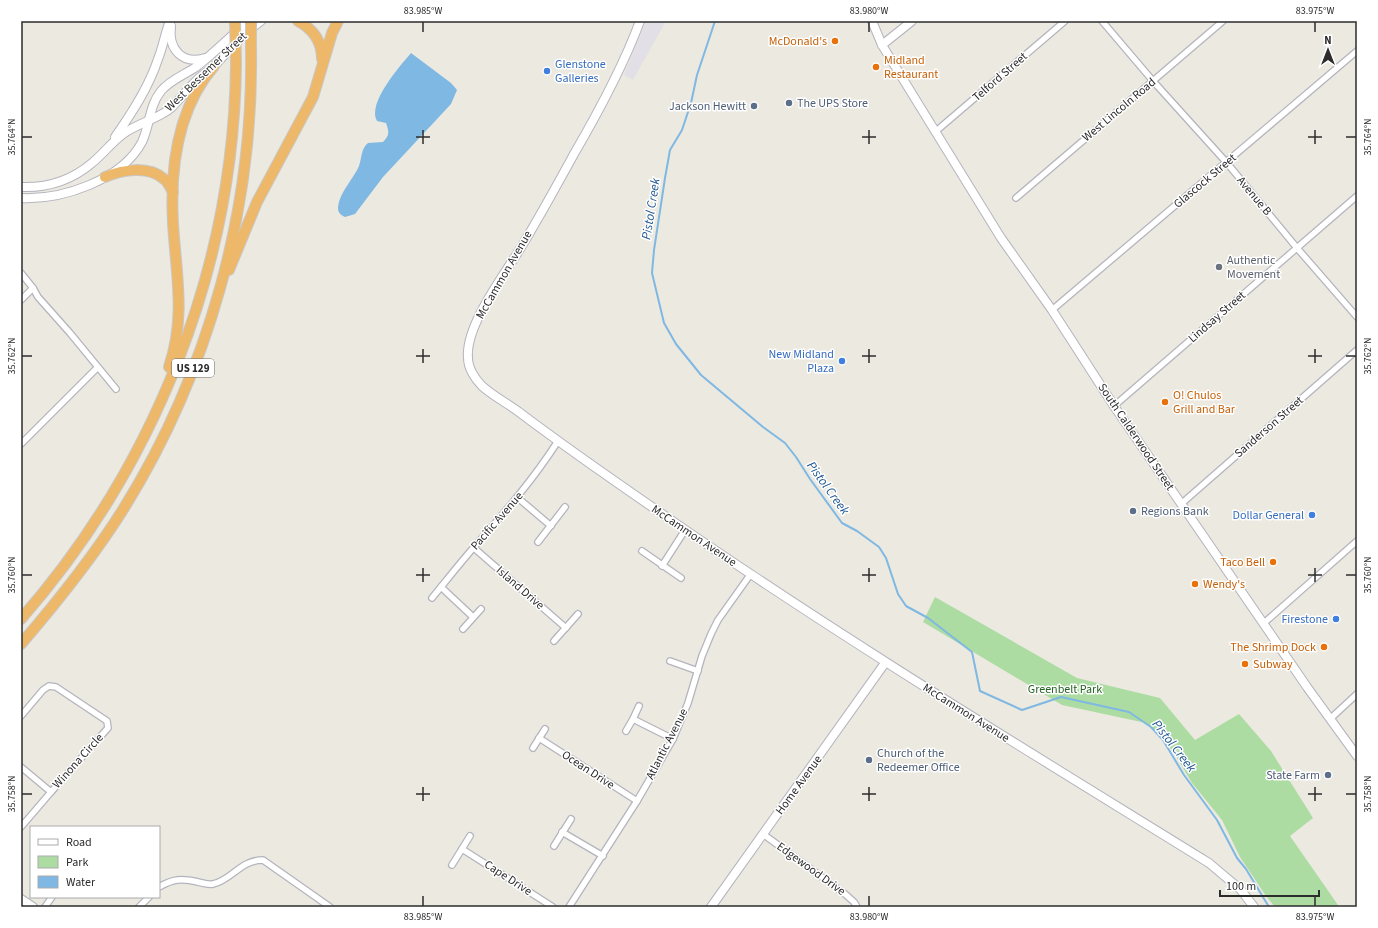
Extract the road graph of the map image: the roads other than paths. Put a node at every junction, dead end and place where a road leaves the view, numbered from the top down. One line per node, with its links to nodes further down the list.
1 (171, 21): 15 (main road); 21 (main road)
2 (235, 21): 39 (highway, US 129, bridge)
3 (250, 21): 15 (main road, West Bessemer Street); 31 (highway, US 129, bridge)
4 (261, 21): 16 (main road, West Bessemer Street)
5 (298, 21): 17 (highway)
6 (338, 21): 17 (highway)
7 (640, 21): 41 (main road, McCammon Avenue)
8 (872, 21): 13 (main road, South Calderwood Street)
9 (912, 21): 13 (main road)
10 (1065, 21): 20 (street, Telford Street)
11 (1102, 21): 18 (street, Avenue B)
12 (1223, 21): 18 (street, West Lincoln Road)
13 (882, 46): 20 (main road, South Calderwood Street)
14 (1357, 52): 22 (street, Glascock Street)
15 (208, 57): 19 (main road, West Bessemer Street)
16 (214, 66): 19 (main road, West Bessemer Street); 25 (highway)
17 (320, 77): 31 (highway)
18 (1153, 81): 22 (street, Avenue B); 28 (street, West Lincoln Road)
19 (148, 119): 21 (main road, West Bessemer Street); 23 (main road, West Bessemer Street)
20 (935, 132): 34 (main road, South Calderwood Street)
21 (105, 150): 24 (main road, West Bessemer Street)
22 (1226, 163): 29 (street, Avenue B); 34 (street, Glascock Street)
23 (105, 177): 25 (highway); 27 (main road, West Bessemer Street)
24 (21, 187)
25 (173, 192): 39 (highway)
26 (1357, 196): 29 (street, Lindsay Street)
27 (21, 198)
28 (1016, 198)
29 (1297, 248): 35 (street, Avenue B); 40 (street, Lindsay Street)
30 (21, 273): 32 (street)
31 (222, 284): 65 (highway, US 129)
32 (33, 288): 33 (street); 37 (street)
33 (21, 300)
34 (1052, 310): 40 (main road, South Calderwood Street)
35 (1357, 317)
36 (1357, 350): 44 (street, Sanderson Street)
37 (98, 368): 38 (street); 42 (street)
38 (116, 389)
39 (160, 406): 60 (highway, US 129)
40 (1114, 406): 44 (main road, South Calderwood Street)
41 (558, 441): 43 (street, Pacific Avenue); 47 (main road, McCammon Avenue)
42 (21, 444)
43 (518, 498): 46 (street); 50 (street, Pacific Avenue)
44 (1181, 504): 61 (main road, South Calderwood Street)
45 (565, 507): 46 (street)
46 (551, 526): 49 (street)
47 (685, 530): 52 (street); 53 (main road, McCammon Avenue)
48 (1357, 541): 61 (street)
49 (538, 542)
50 (474, 548): 55 (street, Pacific Avenue); 62 (street, Island Drive)
51 (642, 551): 52 (street)
52 (662, 566): 54 (street)
53 (750, 574): 67 (main road, McCammon Avenue); 68 (street, Atlantic Avenue)
54 (681, 578)
55 (441, 587): 56 (street, Pacific Avenue); 59 (street)
56 (432, 598)
57 (481, 609): 59 (street)
58 (578, 614): 62 (street)
59 (473, 617): 63 (street)
60 (21, 619)
61 (1264, 623): 73 (main road, South Calderwood Street)
62 (566, 628): 64 (street)
63 (463, 629)
64 (554, 641)
65 (21, 644)
66 (670, 661): 68 (street)
67 (885, 663): 86 (main road, Home Avenue); 104 (main road, McCammon Avenue)
68 (698, 671): 77 (street, Atlantic Avenue)
69 (1357, 694): 73 (street)
70 (640, 706): 72 (street)
71 (21, 716): 81 (street, Winona Circle)
72 (634, 719): 75 (street); 77 (street)
73 (1330, 719): 79 (main road, South Calderwood Street)
74 (545, 729): 76 (street)
75 (626, 731)
76 (539, 738): 78 (street); 82 (street, Ocean Drive)
77 (672, 739): 82 (street, Atlantic Avenue)
78 (532, 748)
79 (1357, 756)
80 (21, 767): 81 (street, Winona Circle)
81 (51, 792): 84 (street, Winona Circle)
82 (637, 801): 90 (street, Atlantic Avenue)
83 (571, 819): 85 (street)
84 (21, 827)
85 (562, 832): 88 (street); 90 (street)
86 (763, 834): 102 (main road, Home Avenue); 103 (street, Edgewood Drive)
87 (470, 836): 89 (street)
88 (554, 846)
89 (462, 849): 91 (street); 100 (street, Cape Drive)
90 (602, 856): 101 (street, Atlantic Avenue)
91 (452, 865)
92 (160, 886): 99 (street)
93 (21, 898): 96 (main road)
94 (51, 898): 97 (street)
95 (148, 898): 98 (street)
96 (33, 907)
97 (45, 907)
98 (139, 907)
99 (330, 907)
100 (553, 907)
101 (569, 907)
102 (712, 907)
103 (857, 907)
104 (1254, 907)

